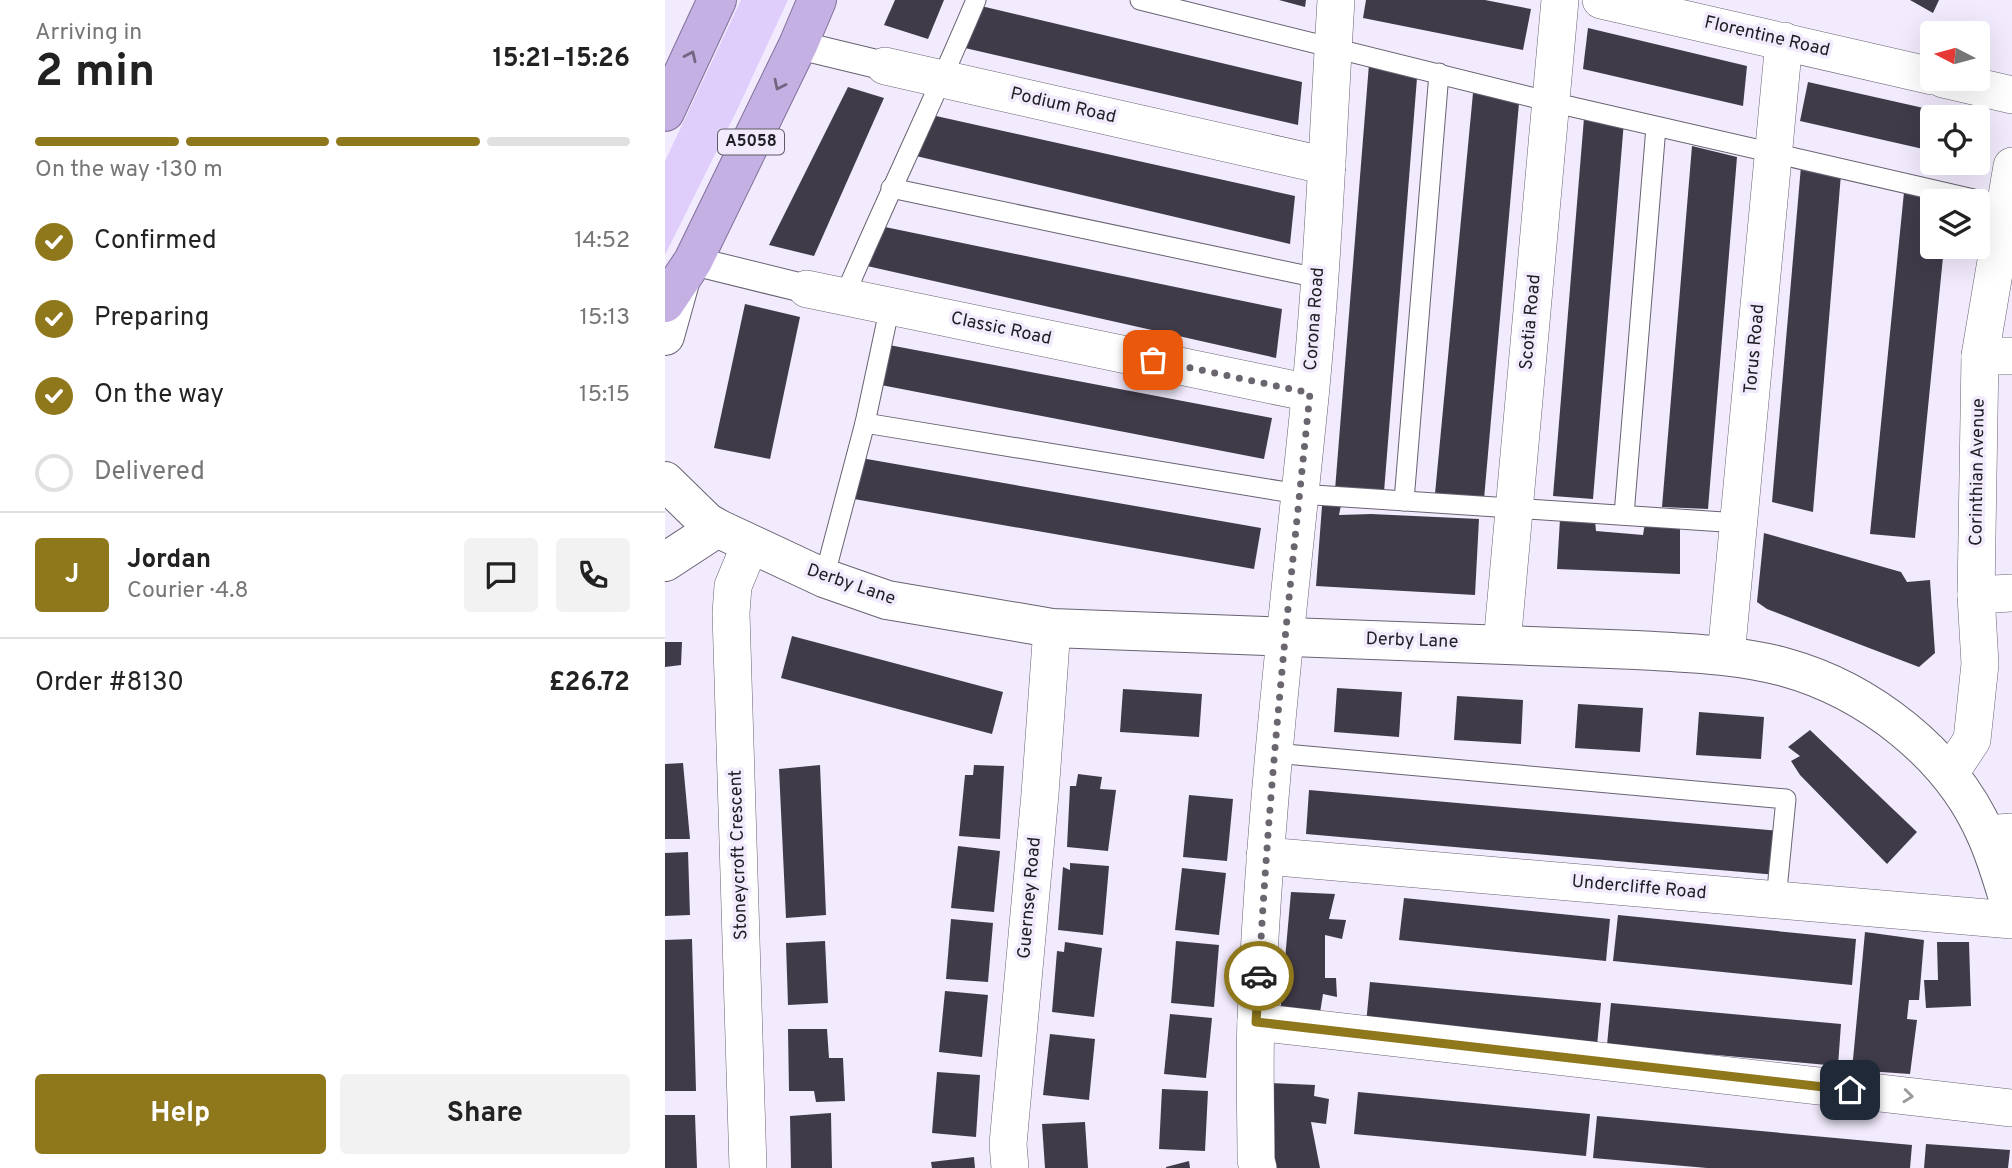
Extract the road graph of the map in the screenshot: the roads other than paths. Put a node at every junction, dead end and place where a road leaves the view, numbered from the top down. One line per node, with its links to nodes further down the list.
1 (717, 0): 18 (highway, one-way to 1)
2 (817, 0): 9 (highway, A5058)
3 (976, 0): 14 (lane)
4 (1140, 0): 10 (lane)
5 (1336, 0): 10 (street, Corona Road)
6 (1560, 0): 17 (street, Scotia Road)
7 (1601, 0): 8 (street, Florentine Road)
8 (1784, 41): 12 (street, Florentine Road); 20 (street, Torus Road)
9 (798, 45): 11 (street, Podium Road); 26 (highway, A5058, one-way to 26)
10 (1334, 47): 13 (lane); 21 (street, Corona Road)
11 (885, 66): 14 (street, Podium Road)
12 (1920, 73)
13 (1439, 74): 17 (lane); 36 (lane)
14 (943, 79): 21 (street, Podium Road); 23 (lane)
15 (1990, 90): 16 (street)
16 (2012, 95)
17 (1551, 102): 19 (lane); 37 (street, Scotia Road)
18 (665, 112)
19 (1656, 127): 20 (lane); 39 (lane)
20 (1773, 155): 24 (lane); 40 (street, Torus Road)
21 (1327, 166): 25 (street, Corona Road)
22 (2012, 166): 24 (street, Corinthian Avenue)
23 (891, 188): 25 (lane); 28 (lane)
24 (2004, 206): 31 (street, Corinthian Avenue)
25 (1318, 278): 32 (street, Corona Road)
26 (679, 282): 27 (street, Classic Road); 30 (street)
27 (807, 289): 28 (street, Classic Road)
28 (844, 297): 29 (street, Classic Road)
29 (890, 306): 32 (street, Classic Road); 33 (lane)
30 (665, 337)
31 (1996, 356): 45 (street, Corinthian Avenue)
32 (1310, 393): 35 (street, Corona Road)
33 (865, 423): 35 (lane); 43 (lane)
34 (665, 481): 41 (street, Derby Lane)
35 (1299, 494): 36 (lane); 47 (street, Corona Road)
36 (1404, 501): 37 (lane)
37 (1514, 508): 39 (lane); 48 (street, Scotia Road)
38 (665, 514): 41 (street, Derby Lane)
39 (1624, 515): 40 (lane)
40 (1739, 523): 49 (street, Torus Road)
41 (725, 532): 42 (street); 43 (street, Derby Lane); 59 (street, Stoneycroft Crescent)
42 (665, 562)
43 (824, 578): 46 (street, Derby Lane)
44 (2012, 593): 45 (street)
45 (1976, 595): 51 (street, Corinthian Avenue)
46 (1052, 628): 47 (street, Derby Lane); 60 (street, Guernsey Road)
47 (1285, 637): 48 (street, Derby Lane); 50 (street, Corona Road)
48 (1502, 644): 49 (street, Derby Lane)
49 (1726, 656): 51 (street, Derby Lane)
50 (1274, 754): 53 (street, Corona Road); 54 (lane)
51 (1950, 773): 52 (street, Derby Lane)
52 (1999, 833): 55 (street, Derby Lane)
53 (1265, 856): 54 (street, Undercliffe Road); 57 (street, Corona Road)
54 (1776, 900): 56 (street, Undercliffe Road)
55 (2012, 911)
56 (2012, 920)
57 (1256, 1022): 58 (street, one-way to 58); 61 (street, Corona Road)
58 (2012, 1108)
59 (748, 1168)
60 (1010, 1168)
61 (1258, 1168)

